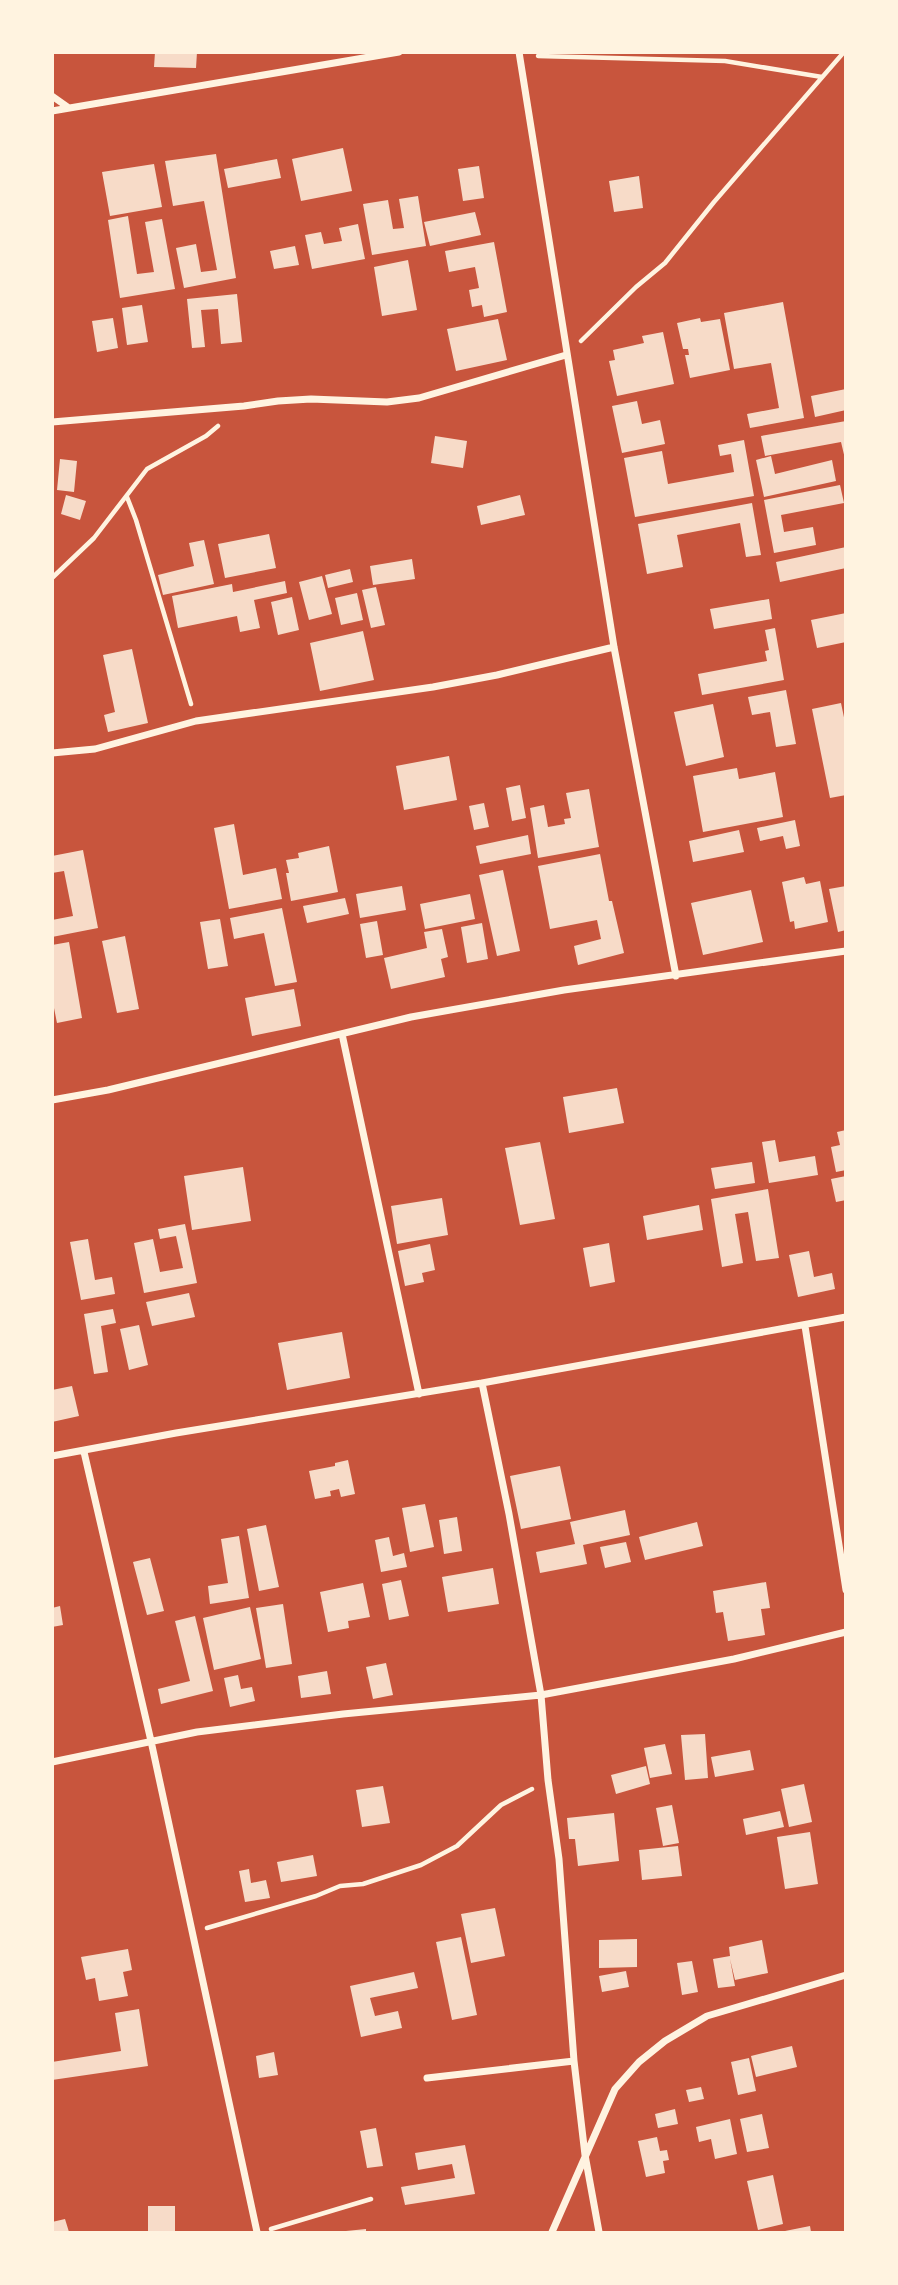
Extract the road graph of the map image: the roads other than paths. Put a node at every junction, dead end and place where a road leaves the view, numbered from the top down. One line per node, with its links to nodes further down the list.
1 (399, 52): 4 (street)
2 (519, 54): 6 (street)
3 (52, 96): 4 (street)
4 (69, 108): 5 (street)
5 (52, 111)
6 (566, 355): 7 (street); 8 (street)
7 (52, 422)
8 (614, 647): 9 (street); 11 (street)
9 (52, 753)
10 (845, 951): 11 (street)
11 (676, 976): 12 (street)
12 (342, 1034): 13 (street); 17 (street)
13 (52, 1100)
14 (845, 1317): 15 (street)
15 (804, 1326): 16 (street); 20 (street)
16 (482, 1383): 17 (street); 23 (street)
17 (419, 1394): 18 (street)
18 (84, 1452): 19 (street); 24 (street)
19 (52, 1456)
20 (842, 1553): 21 (street)
21 (845, 1590)
22 (845, 1632): 23 (street)
23 (541, 1695): 24 (street); 27 (street)
24 (151, 1741): 25 (street); 30 (street)
25 (52, 1762)
26 (845, 1975): 29 (street)
27 (574, 2061): 28 (street); 29 (street)
28 (427, 2078)
29 (585, 2155): 31 (street); 32 (street)
30 (258, 2232)
31 (552, 2232)
32 (598, 2232)

